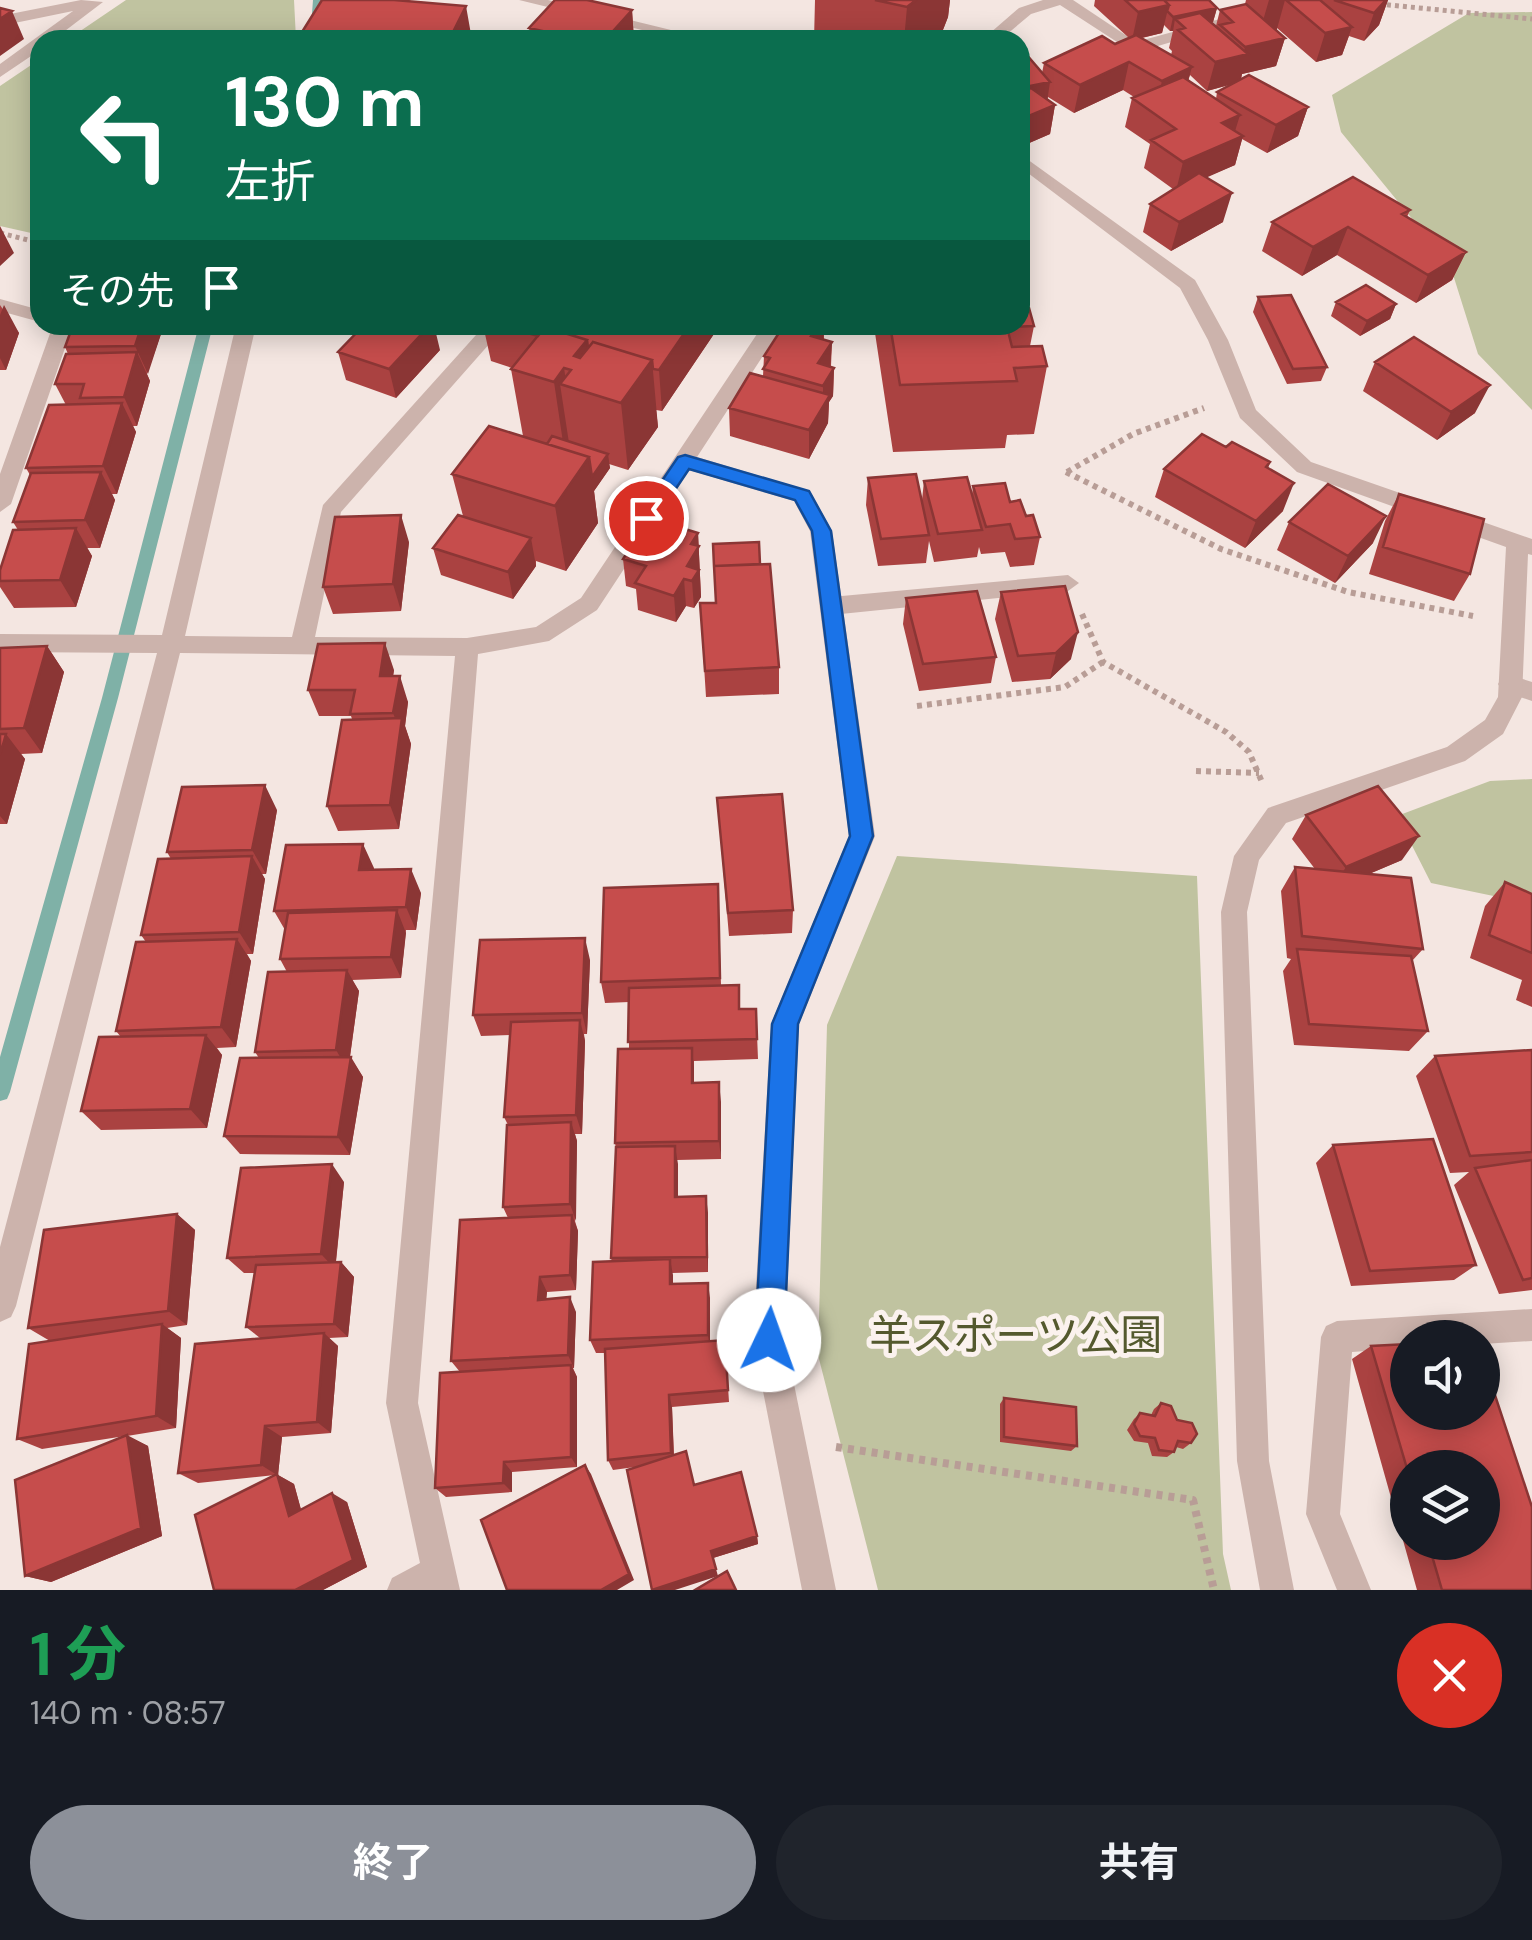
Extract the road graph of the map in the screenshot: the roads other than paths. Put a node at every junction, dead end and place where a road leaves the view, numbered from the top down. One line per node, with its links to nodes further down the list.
1 (5, 0): 6 (street)
2 (526, 0): 9 (street)
3 (1061, 0): 4 (street); 10 (street)
4 (1307, 0)
5 (96, 1): 6 (street); 8 (street)
6 (58, 9): 7 (street)
7 (0, 21)
8 (57, 30)
9 (660, 30)
10 (1002, 30)
11 (30, 50): 12 (street)
12 (0, 72)
13 (1030, 167): 22 (street)
14 (0, 305): 15 (street)
15 (30, 313)
16 (59, 335): 21 (street)
17 (244, 335): 26 (street)
18 (486, 335): 27 (street)
19 (766, 335): 20 (street)
20 (685, 461): 24 (street); 28 (street)
21 (0, 504)
22 (1524, 545): 29 (street)
23 (1068, 584): 24 (street)
24 (831, 606): 34 (street)
25 (0, 643): 26 (street)
26 (171, 645): 27 (street); 30 (street)
27 (302, 645): 28 (street)
28 (467, 647): 32 (street)
29 (1521, 688): 35 (street)
30 (0, 1306)
31 (1532, 1325): 36 (street)
32 (440, 1581): 33 (street)
33 (404, 1590)
34 (819, 1590)
35 (1278, 1590)
36 (1354, 1590)

